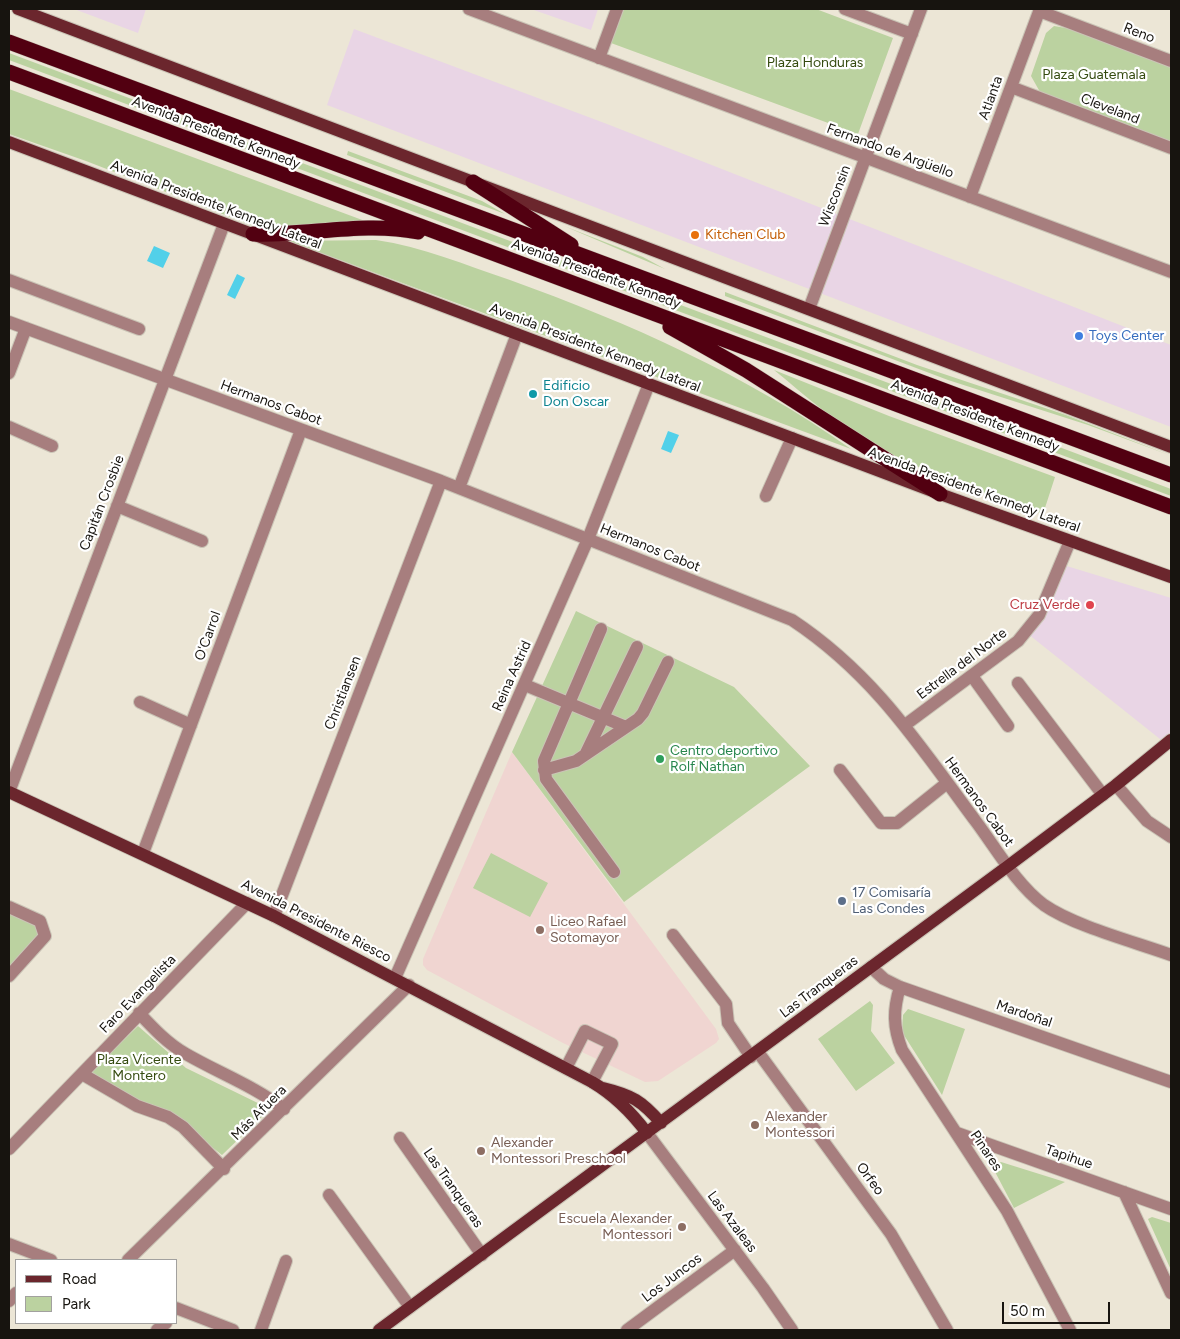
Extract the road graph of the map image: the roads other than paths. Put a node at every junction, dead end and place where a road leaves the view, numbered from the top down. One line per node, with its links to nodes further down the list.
1 (18, 9): 16 (main road)
2 (469, 9): 9 (street, Fernando de Argüello)
3 (617, 9): 9 (street)
4 (845, 9): 7 (street)
5 (921, 9): 7 (street, Wisconsin)
6 (1040, 10): 10 (street, Reno); 12 (street, Atlanta)
7 (912, 34): 15 (street, Wisconsin)
8 (9, 42): 21 (highway, Avenida Presidente Kennedy)
9 (599, 58): 15 (street, Fernando de Argüello)
10 (1171, 61)
11 (9, 72): 20 (highway, Avenida Presidente Kennedy)
12 (1011, 87): 14 (street, Cleveland); 17 (street, Atlanta)
13 (9, 142): 18 (main road, Avenida Presidente Kennedy Lateral)
14 (1171, 148)
15 (866, 158): 17 (street, Fernando de Argüello); 25 (street, Wisconsin)
16 (473, 182): 21 (highway); 25 (main road)
17 (970, 197): 22 (street, Fernando de Argüello)
18 (224, 224): 19 (main road, Avenida Presidente Kennedy Lateral); 31 (street, Capitán Crosbie)
19 (253, 234): 20 (highway); 29 (main road, Avenida Presidente Kennedy Lateral)
20 (459, 241): 24 (highway, Avenida Presidente Kennedy)
21 (612, 268): 38 (highway, Avenida Presidente Kennedy)
22 (1171, 272)
23 (9, 280): 28 (street)
24 (630, 304): 43 (highway); 46 (highway, Avenida Presidente Kennedy)
25 (809, 309): 37 (main road)
26 (9, 322): 27 (street, Hermanos Cabot)
27 (26, 328): 30 (street); 31 (street, Hermanos Cabot)
28 (139, 330)
29 (517, 334): 32 (main road, Avenida Presidente Kennedy Lateral); 42 (street)
30 (9, 374)
31 (164, 379): 34 (street, Hermanos Cabot); 45 (street, Capitán Crosbie)
32 (649, 384): 35 (main road, Avenida Presidente Kennedy Lateral); 47 (street, Reina Astrid)
33 (9, 427): 36 (street)
34 (301, 430): 41 (street, Hermanos Cabot); 60 (street, O'Carrol)
35 (792, 438): 43 (main road, Avenida Presidente Kennedy Lateral); 44 (street)
36 (52, 446)
37 (1171, 447)
38 (1124, 458): 39 (highway); 40 (highway, Avenida Presidente Kennedy)
39 (1171, 469)
40 (1171, 475)
41 (441, 481): 42 (street, Hermanos Cabot); 78 (street, Christiansen)
42 (459, 488): 47 (street, Hermanos Cabot)
43 (940, 494): 49 (main road, Avenida Presidente Kennedy Lateral)
44 (766, 496)
45 (117, 506): 48 (street); 70 (street, Capitán Crosbie)
46 (1171, 507)
47 (588, 539): 56 (street, Reina Astrid); 61 (street, Hermanos Cabot)
48 (202, 541)
49 (1070, 541): 50 (main road, Avenida Presidente Kennedy Lateral); 54 (street, Estrella del Norte)
50 (1171, 577)
51 (602, 629): 58 (street)
52 (637, 647): 59 (street)
53 (668, 662): 62 (street)
54 (972, 676): 61 (street, Estrella del Norte); 63 (street)
55 (1018, 683): 71 (street)
56 (525, 685): 58 (street); 83 (street, Reina Astrid)
57 (140, 702): 60 (street)
58 (568, 703): 59 (street); 66 (street)
59 (603, 717): 62 (street); 65 (street)
60 (191, 725): 73 (street, O'Carrol)
61 (905, 725): 68 (street, Hermanos Cabot)
62 (626, 726): 65 (street)
63 (1008, 726)
64 (1171, 740): 69 (main road, Las Tranqueras)
65 (585, 755): 66 (street)
66 (544, 770): 75 (street)
67 (840, 770): 68 (street)
68 (947, 783): 74 (street, Hermanos Cabot)
69 (1116, 785): 71 (main road, Las Tranqueras); 72 (street)
70 (9, 792): 73 (main road, Avenida Presidente Riesco)
71 (1103, 795): 74 (main road, Las Tranqueras)
72 (1171, 837)
73 (143, 853): 76 (main road, Avenida Presidente Riesco)
74 (1008, 866): 80 (street, Hermanos Cabot); 81 (main road, Las Tranqueras)
75 (614, 872)
76 (247, 903): 78 (main road, Avenida Presidente Riesco); 86 (street, Faro Evangelista)
77 (9, 907): 82 (street)
78 (274, 916): 83 (main road, Avenida Presidente Riesco)
79 (673, 936): 87 (street, Orfeo)
80 (1171, 955)
81 (871, 967): 85 (street, Mardoñal); 87 (main road, Las Tranqueras)
82 (9, 976)
83 (395, 978): 84 (main road, Avenida Presidente Riesco)
84 (409, 985): 88 (main road, Avenida Presidente Riesco); 92 (street, Más Afuera)
85 (900, 987): 90 (street, Mardoñal); 94 (street, Pinares)
86 (139, 1013): 89 (street, Faro Evangelista); 92 (street)
87 (754, 1055): 93 (main road, Las Tranqueras); 116 (street, Orfeo)
88 (566, 1068): 91 (main road, Avenida Presidente Riesco); 91 (street)
89 (82, 1074): 97 (street, Faro Evangelista); 98 (street)
90 (1171, 1082)
91 (597, 1085): 93 (main road, Avenida Presidente Riesco); 95 (main road, Avenida Presidente Riesco)
92 (284, 1109): 98 (street, Más Afuera)
93 (661, 1123): 95 (main road, Las Tranqueras)
94 (956, 1133): 99 (street, Tapihue); 117 (street, Pinares)
95 (647, 1134): 103 (street, Las Azaleas); 104 (main road, Las Tranqueras)
96 (400, 1138): 104 (street, Las Tranqueras)
97 (9, 1149)
98 (224, 1169): 106 (street, Más Afuera)
99 (1124, 1192): 101 (street, Tapihue); 108 (street)
100 (329, 1195): 109 (street)
101 (1171, 1209)
102 (9, 1244): 105 (street)
103 (735, 1250): 114 (street, Los Juncos); 115 (street, Las Azaleas)
104 (482, 1254): 109 (main road, Las Tranqueras)
105 (47, 1259)
106 (129, 1259)
107 (286, 1261): 112 (street)
108 (1171, 1293)
109 (410, 1307): 113 (main road, Las Tranqueras)
110 (178, 1310): 111 (street)
111 (233, 1330)
112 (261, 1330)
113 (379, 1330)
114 (629, 1330)
115 (792, 1330)
116 (948, 1330)
117 (1070, 1330)

